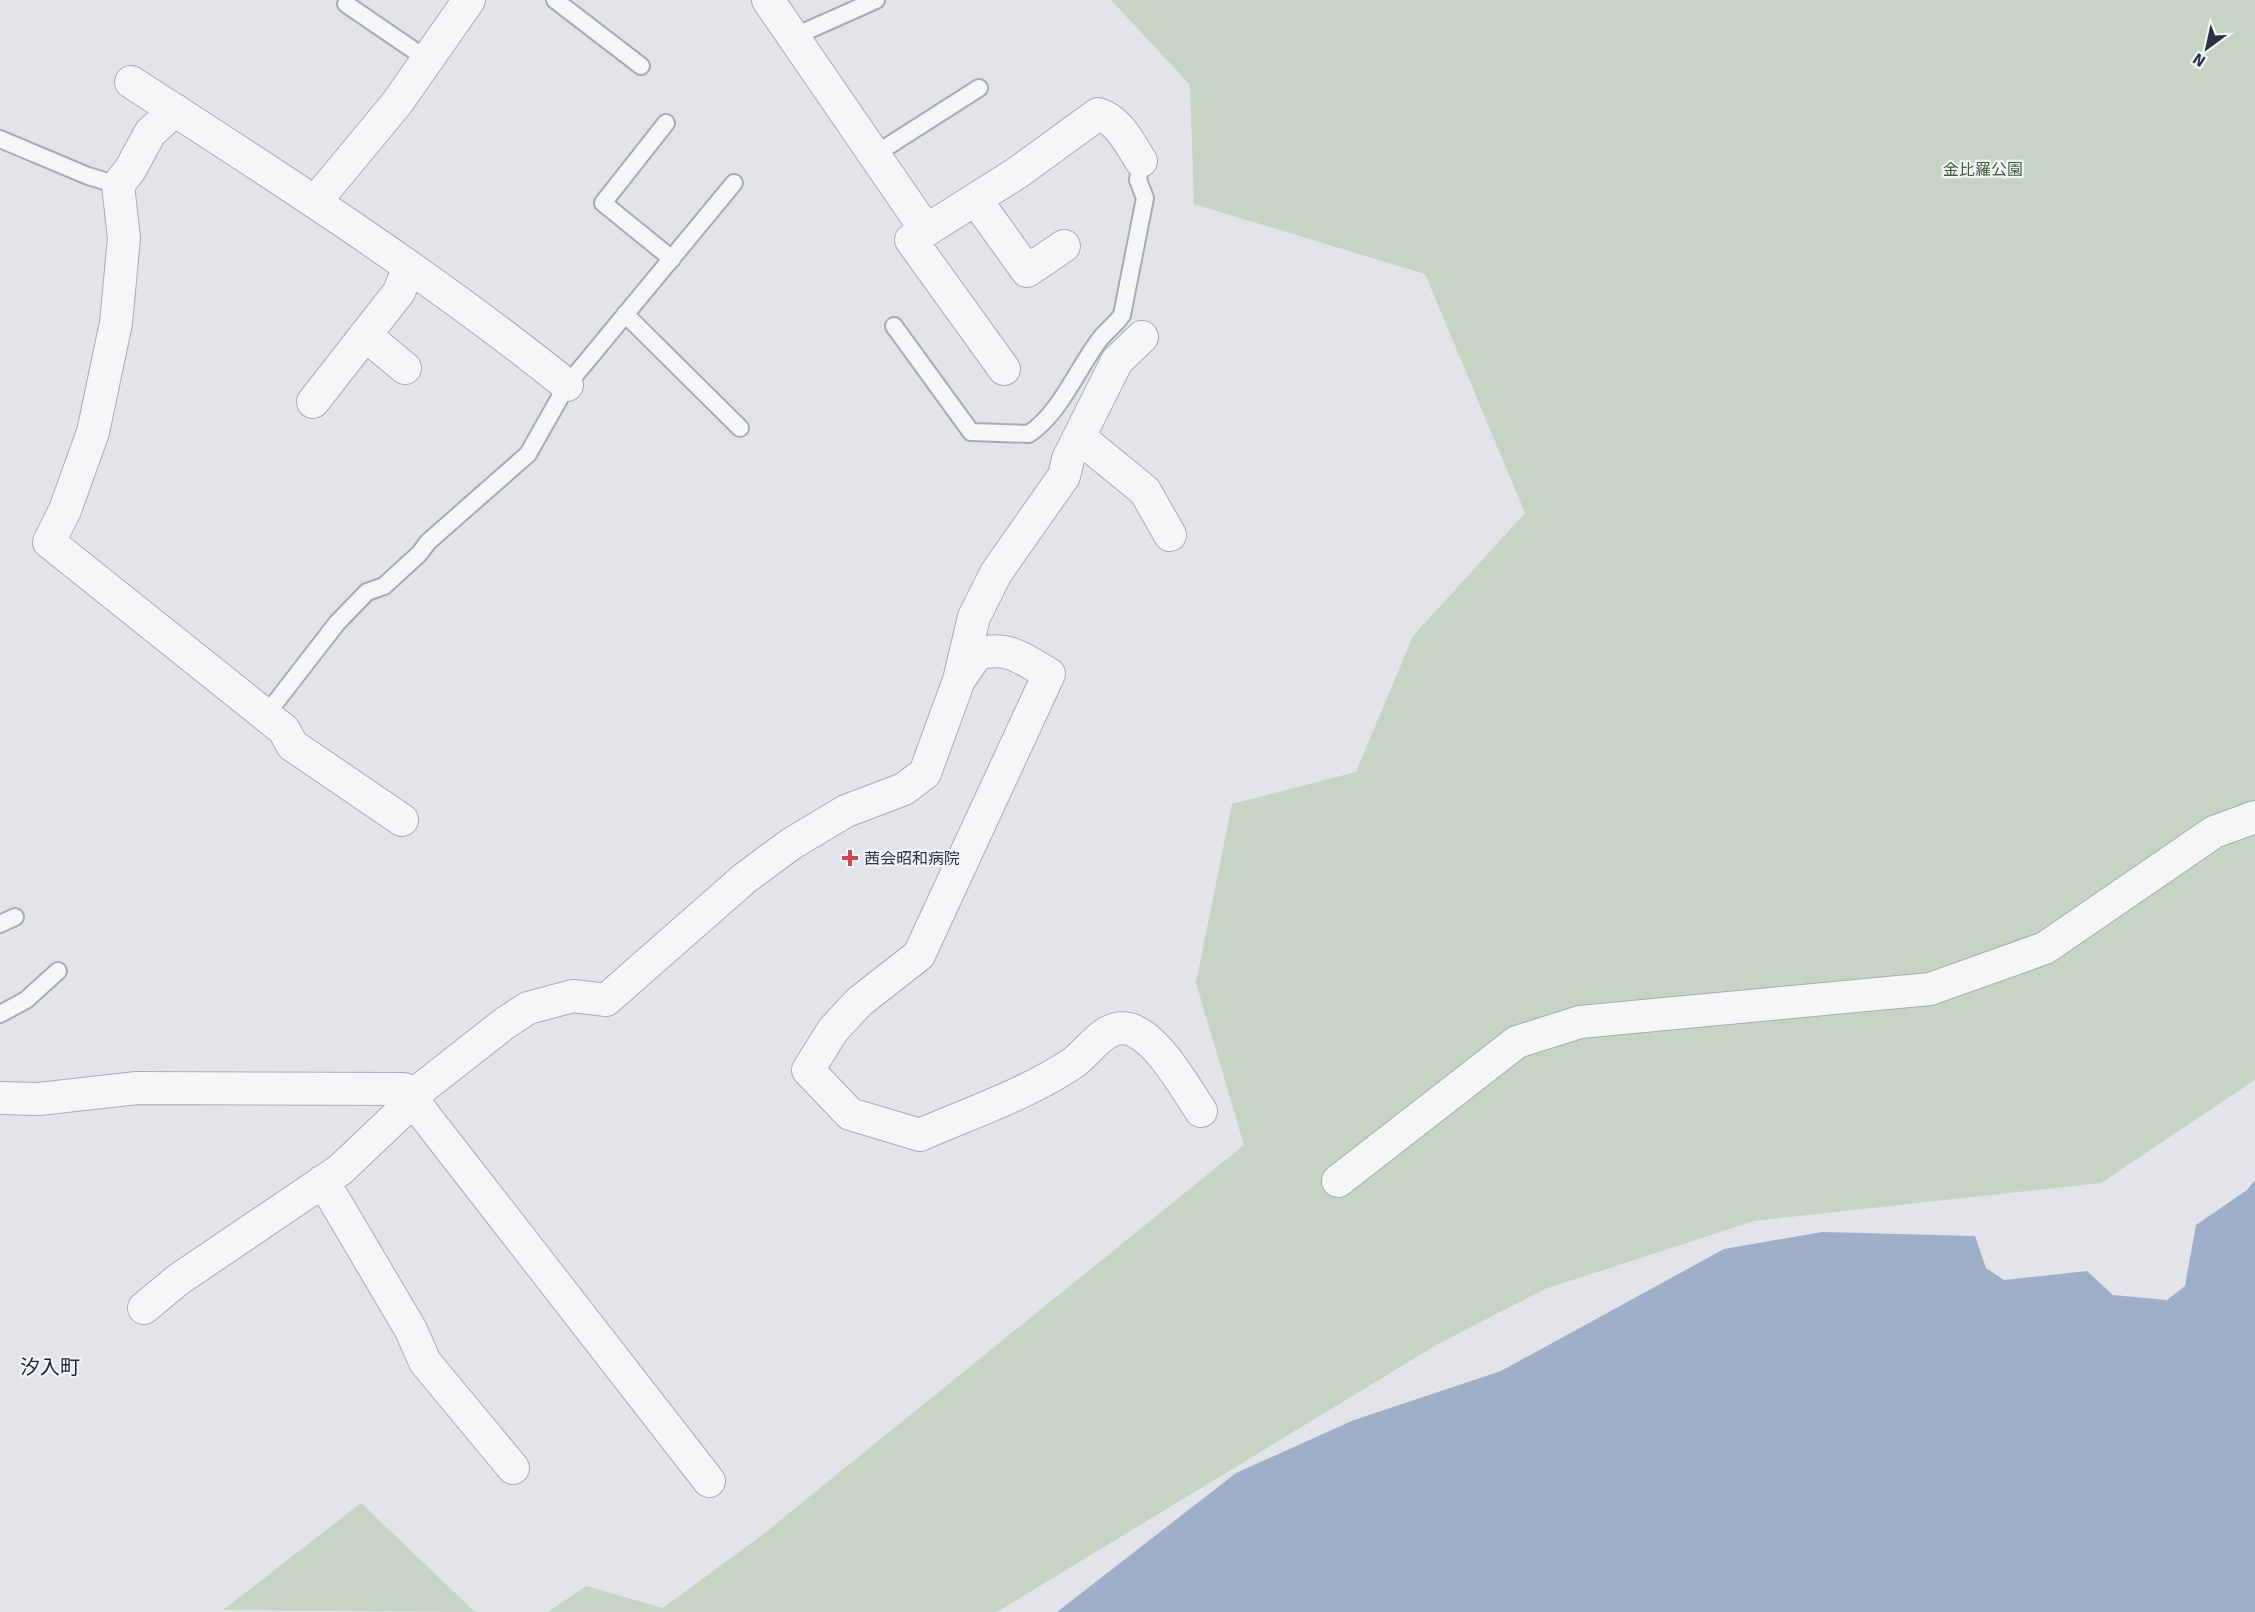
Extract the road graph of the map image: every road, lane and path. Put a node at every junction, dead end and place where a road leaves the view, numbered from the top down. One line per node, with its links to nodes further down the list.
1 (469, 0): 7 (street)
2 (555, 0): 8 (lane)
3 (768, 0): 6 (street)
4 (876, 0): 6 (lane)
5 (345, 4): 7 (lane)
6 (793, 37): 14 (street)
7 (428, 60): 19 (street)
8 (641, 66)
9 (131, 82): 11 (street)
10 (979, 88): 14 (lane)
11 (175, 110): 17 (street); 19 (street)
12 (666, 123): 22 (lane)
13 (0, 139): 17 (lane)
14 (874, 155): 20 (street)
15 (1141, 161): 18 (street); 26 (lane)
16 (734, 183): 22 (lane)
17 (118, 185): 36 (street)
18 (976, 200): 20 (street); 21 (street)
19 (315, 202): 23 (street)
20 (929, 228): 29 (street)
21 (1064, 246)
22 (672, 259): 24 (lane)
23 (409, 267): 27 (street); 30 (street)
24 (625, 314): 30 (lane); 32 (lane)
25 (894, 326): 26 (lane)
26 (1130, 329): 33 (street)
27 (365, 335): 28 (street); 31 (street)
28 (405, 368)
29 (1004, 369)
30 (567, 385): 36 (lane)
31 (312, 402)
32 (741, 428)
33 (1079, 437): 34 (street); 35 (street)
34 (1170, 535)
35 (960, 680): 41 (street); 43 (street)
36 (265, 716): 38 (street)
37 (2255, 818): 44 (street)
38 (402, 820)
39 (58, 971): 40 (lane)
40 (0, 1014)
41 (412, 1096): 42 (street); 45 (street); 48 (street)
42 (0, 1098)
43 (1201, 1111)
44 (1338, 1180)
45 (323, 1181): 46 (street); 47 (street)
46 (144, 1308)
47 (513, 1468)
48 (709, 1481)

